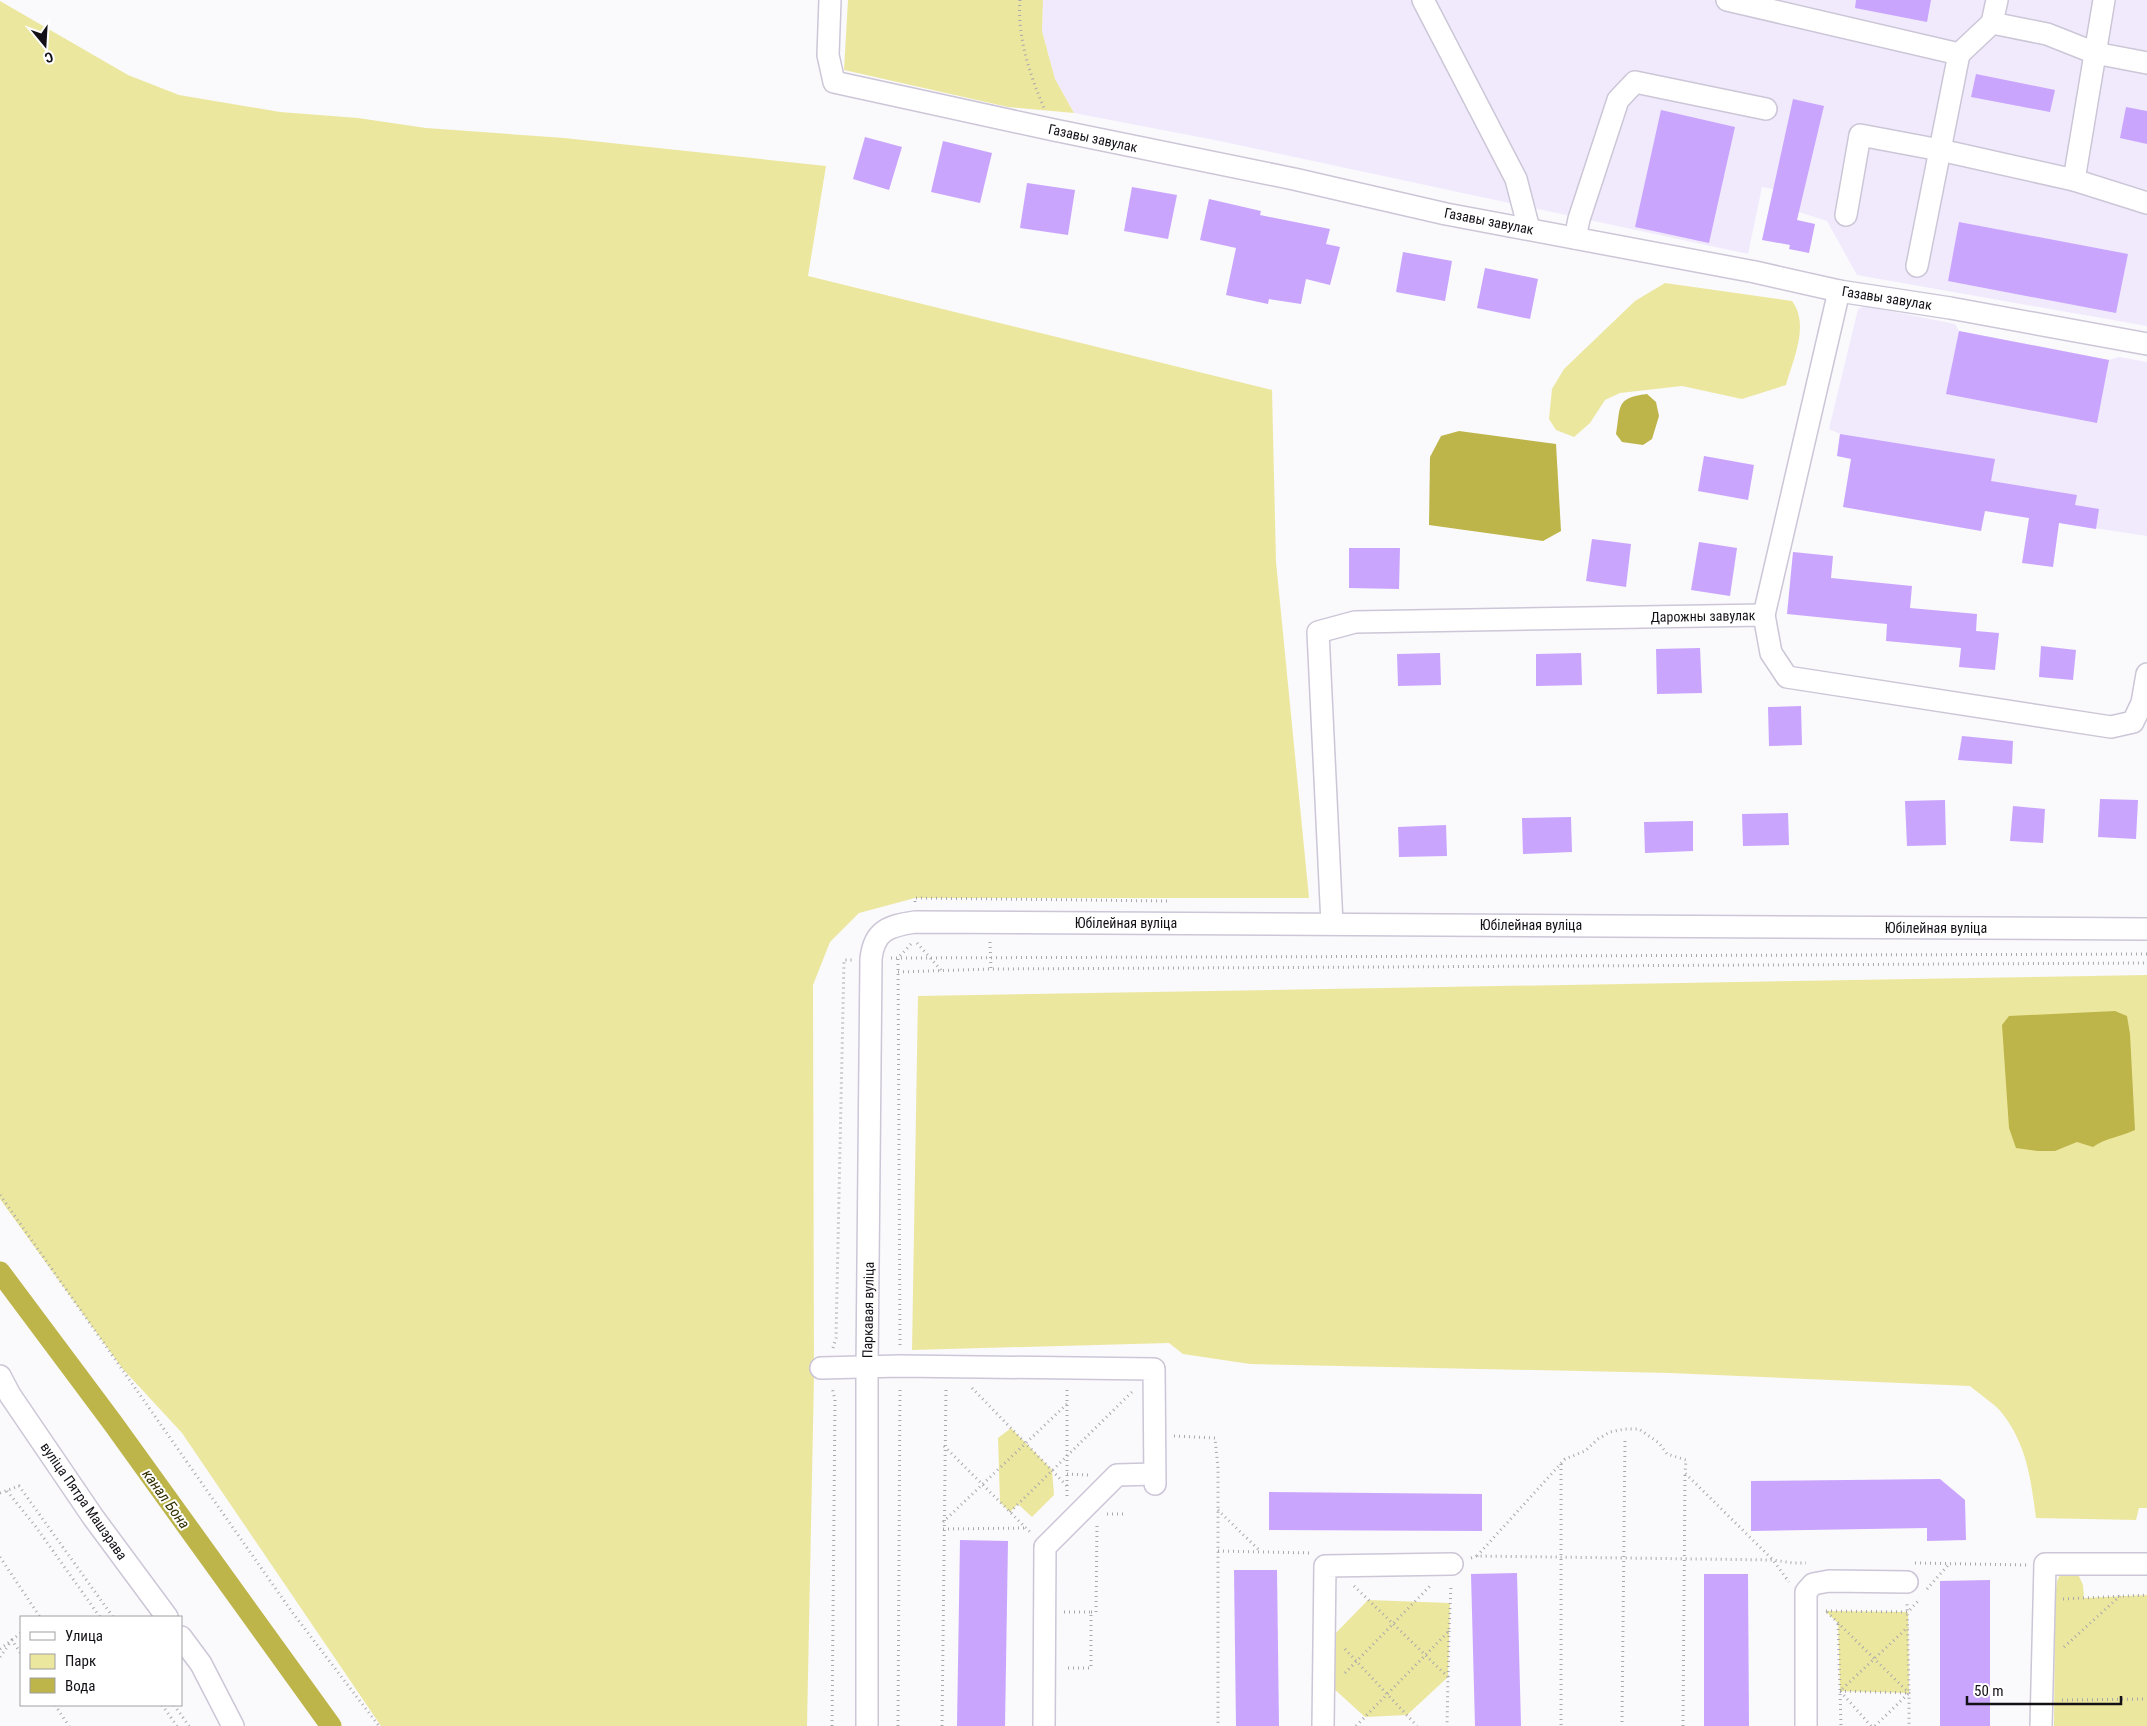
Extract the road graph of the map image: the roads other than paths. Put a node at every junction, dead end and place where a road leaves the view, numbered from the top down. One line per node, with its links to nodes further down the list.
1 (830, 0): 15 (street, Газавы завулак)
2 (1422, 0): 15 (street)
3 (1727, 0): 8 (street)
4 (1997, 0): 6 (street)
5 (2104, 0): 7 (street)
6 (1992, 23): 7 (street); 8 (street)
7 (2095, 53): 9 (street); 12 (street)
8 (1959, 54): 11 (street)
9 (2147, 63)
10 (1766, 109): 16 (street)
11 (1940, 150): 12 (street); 14 (street); 17 (street)
12 (2074, 180): 13 (street)
13 (2147, 203)
14 (1846, 216)
15 (1529, 229): 16 (street, Газавы завулак)
16 (1575, 238): 18 (street, Газавы завулак)
17 (1917, 266)
18 (1839, 291): 19 (street, Газавы завулак); 20 (street)
19 (2147, 344)
20 (1764, 615): 21 (street, Дарожны завулак); 22 (street, Дарожны завулак)
21 (2147, 674)
22 (1332, 924): 23 (street, Юбілейная вуліца); 24 (street, Юбілейная вуліца)
23 (2147, 929)
24 (915, 931): 25 (street, Паркавая вуліца)
25 (867, 1367): 26 (street); 35 (street, Паркавая вуліца); 36 (street)
26 (826, 1368)
27 (0, 1376): 28 (street, вуліца Пятра Машэрава)
28 (5, 1399): 32 (street, вуліца Пятра Машэрава)
29 (1452, 1564): 37 (street)
30 (2147, 1564): 39 (street)
31 (1907, 1582): 38 (street)
32 (166, 1616)
33 (182, 1638): 34 (street)
34 (233, 1726)
35 (867, 1726)
36 (1044, 1726)
37 (1323, 1726)
38 (1806, 1726)
39 (2041, 1726)

